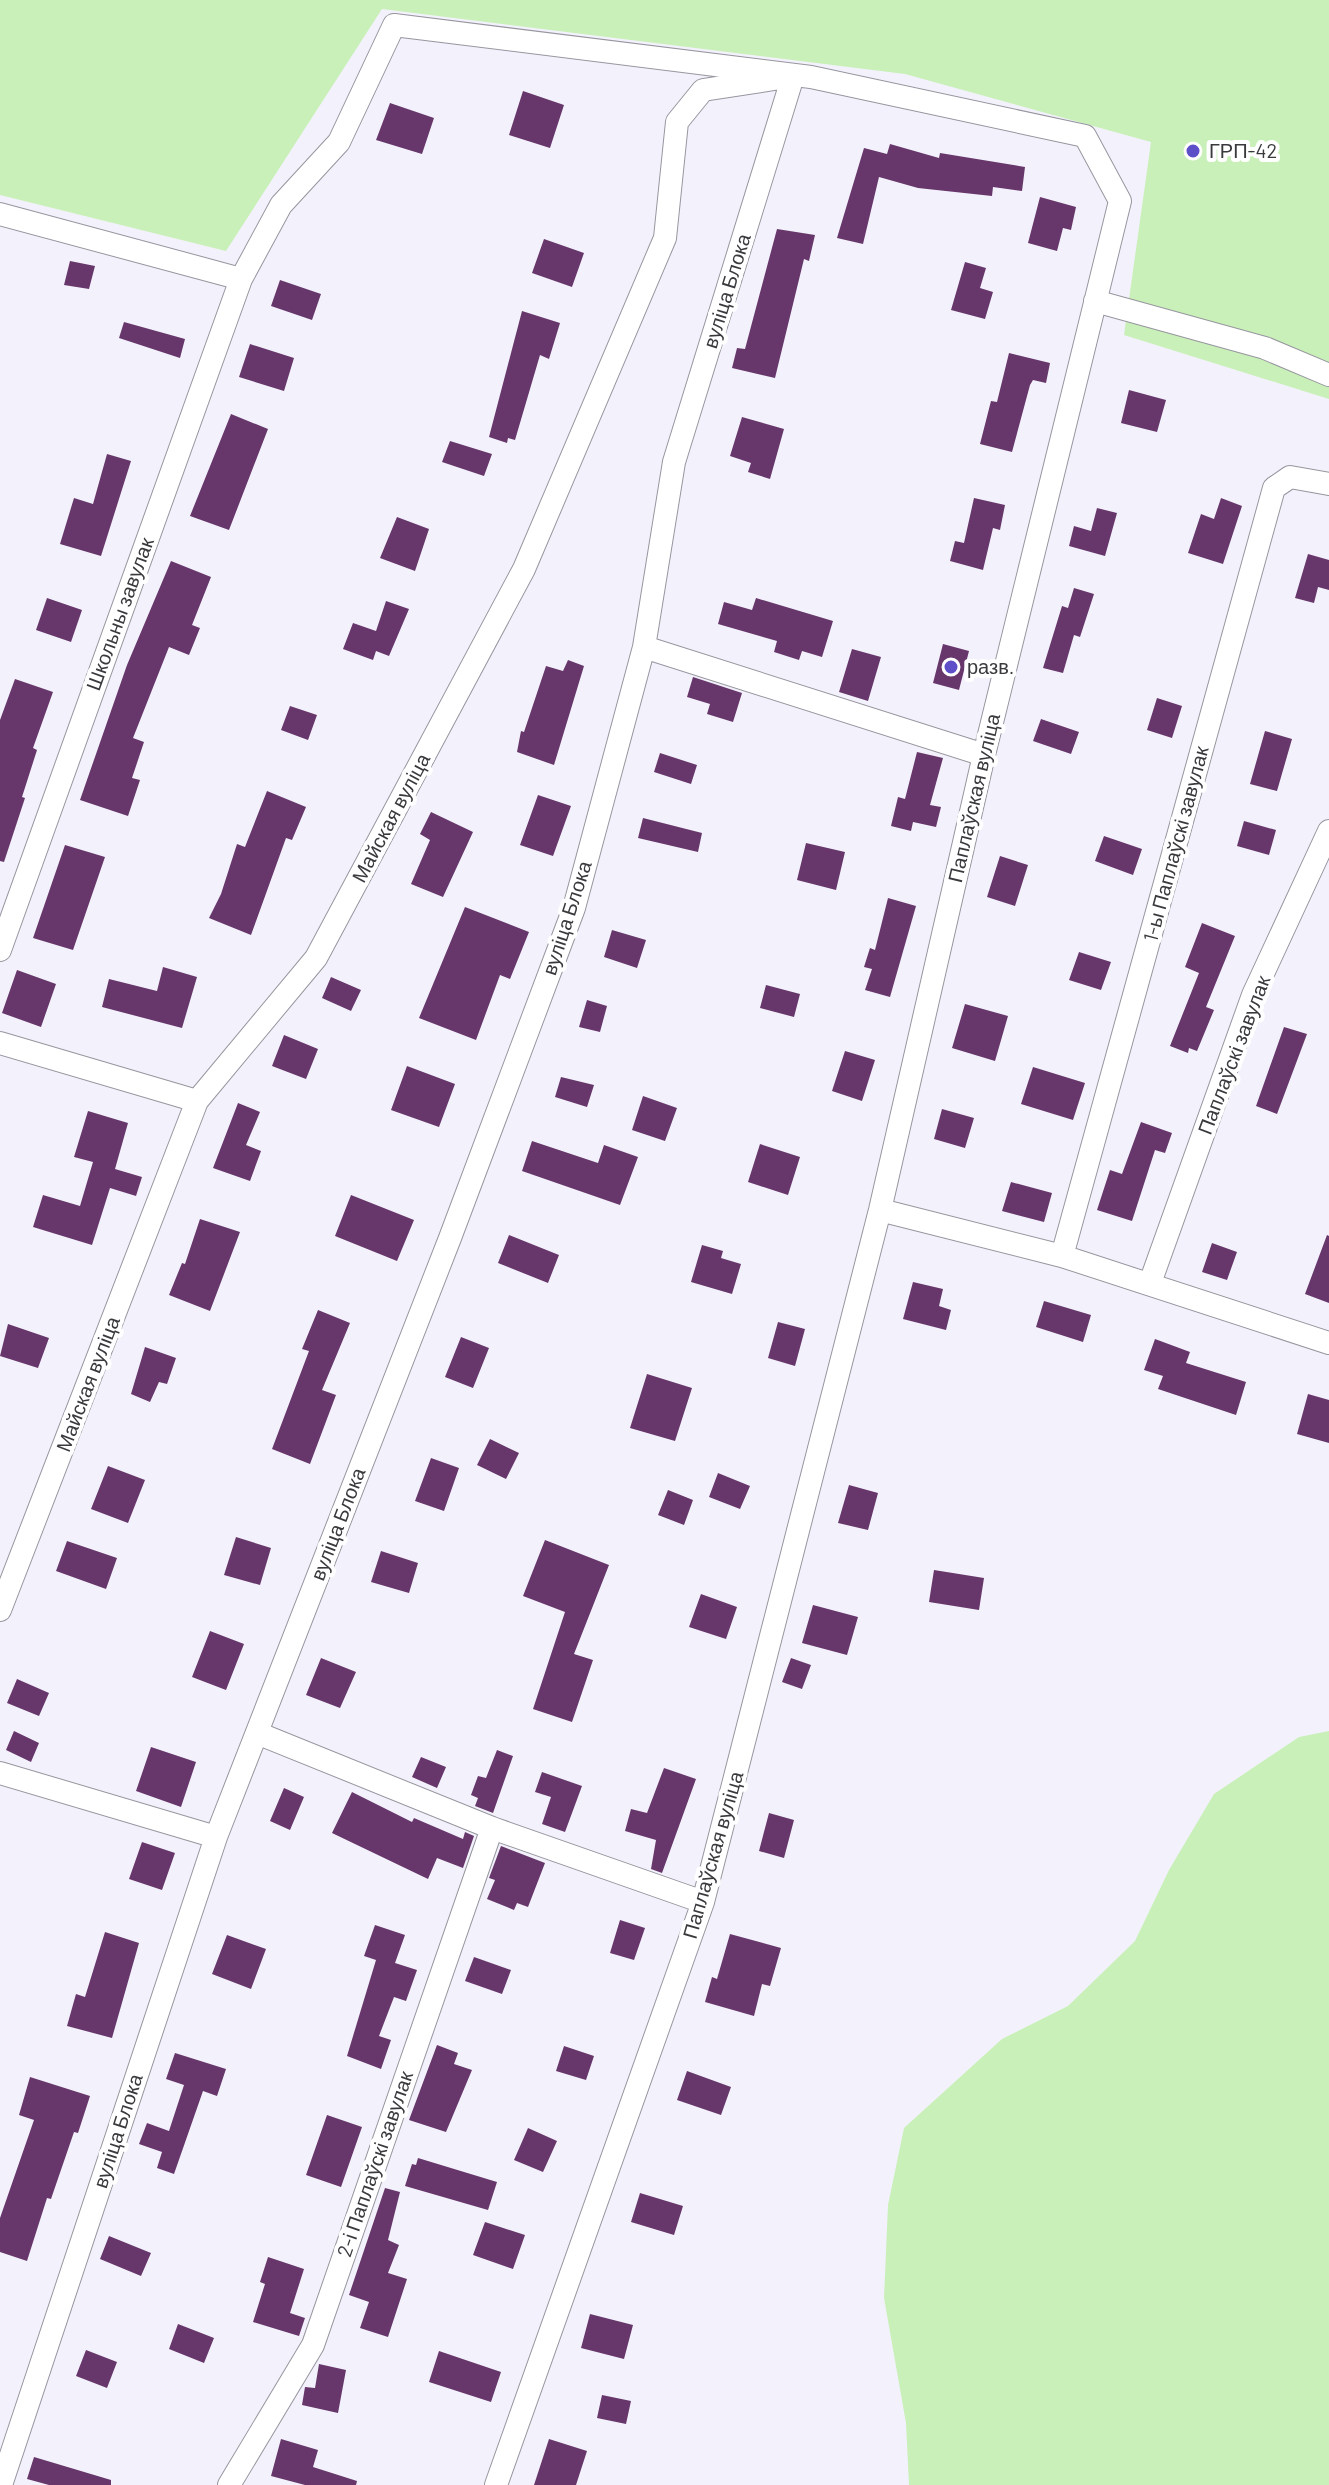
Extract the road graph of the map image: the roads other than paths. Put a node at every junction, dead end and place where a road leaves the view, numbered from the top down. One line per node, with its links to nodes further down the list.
1 (793, 76): 3 (street, Школьны завулак); 4 (street, Паплаўская вуліца); 7 (street, вуліца Блока); 12 (street, Майская вуліца)
2 (0, 214): 3 (street)
3 (241, 279): 10 (street, Школьны завулак)
4 (1095, 301): 5 (street); 8 (street, Паплаўская вуліца)
5 (1329, 375)
6 (1329, 484): 14 (street, 1-ы Паплаўскі завулак)
7 (644, 647): 8 (street); 18 (street, вуліца Блока)
8 (984, 755): 13 (street, Паплаўская вуліца)
9 (1329, 831): 15 (street, Паплаўскі завулак)
10 (0, 950)
11 (0, 1043): 12 (street)
12 (197, 1101): 17 (street, Майская вуліца)
13 (880, 1210): 14 (street); 22 (street, Паплаўская вуліца)
14 (1062, 1256): 15 (street)
15 (1150, 1283): 16 (street)
16 (1329, 1343)
17 (0, 1610)
18 (257, 1733): 20 (street); 21 (street, вуліца Блока)
19 (0, 1773): 21 (street)
20 (492, 1828): 22 (street); 24 (street, 2-і Паплаўскі завулак)
21 (216, 1837): 23 (street, вуліца Блока)
22 (703, 1902): 25 (street, Паплаўская вуліца)
23 (1, 2485)
24 (229, 2485)
25 (496, 2485)

